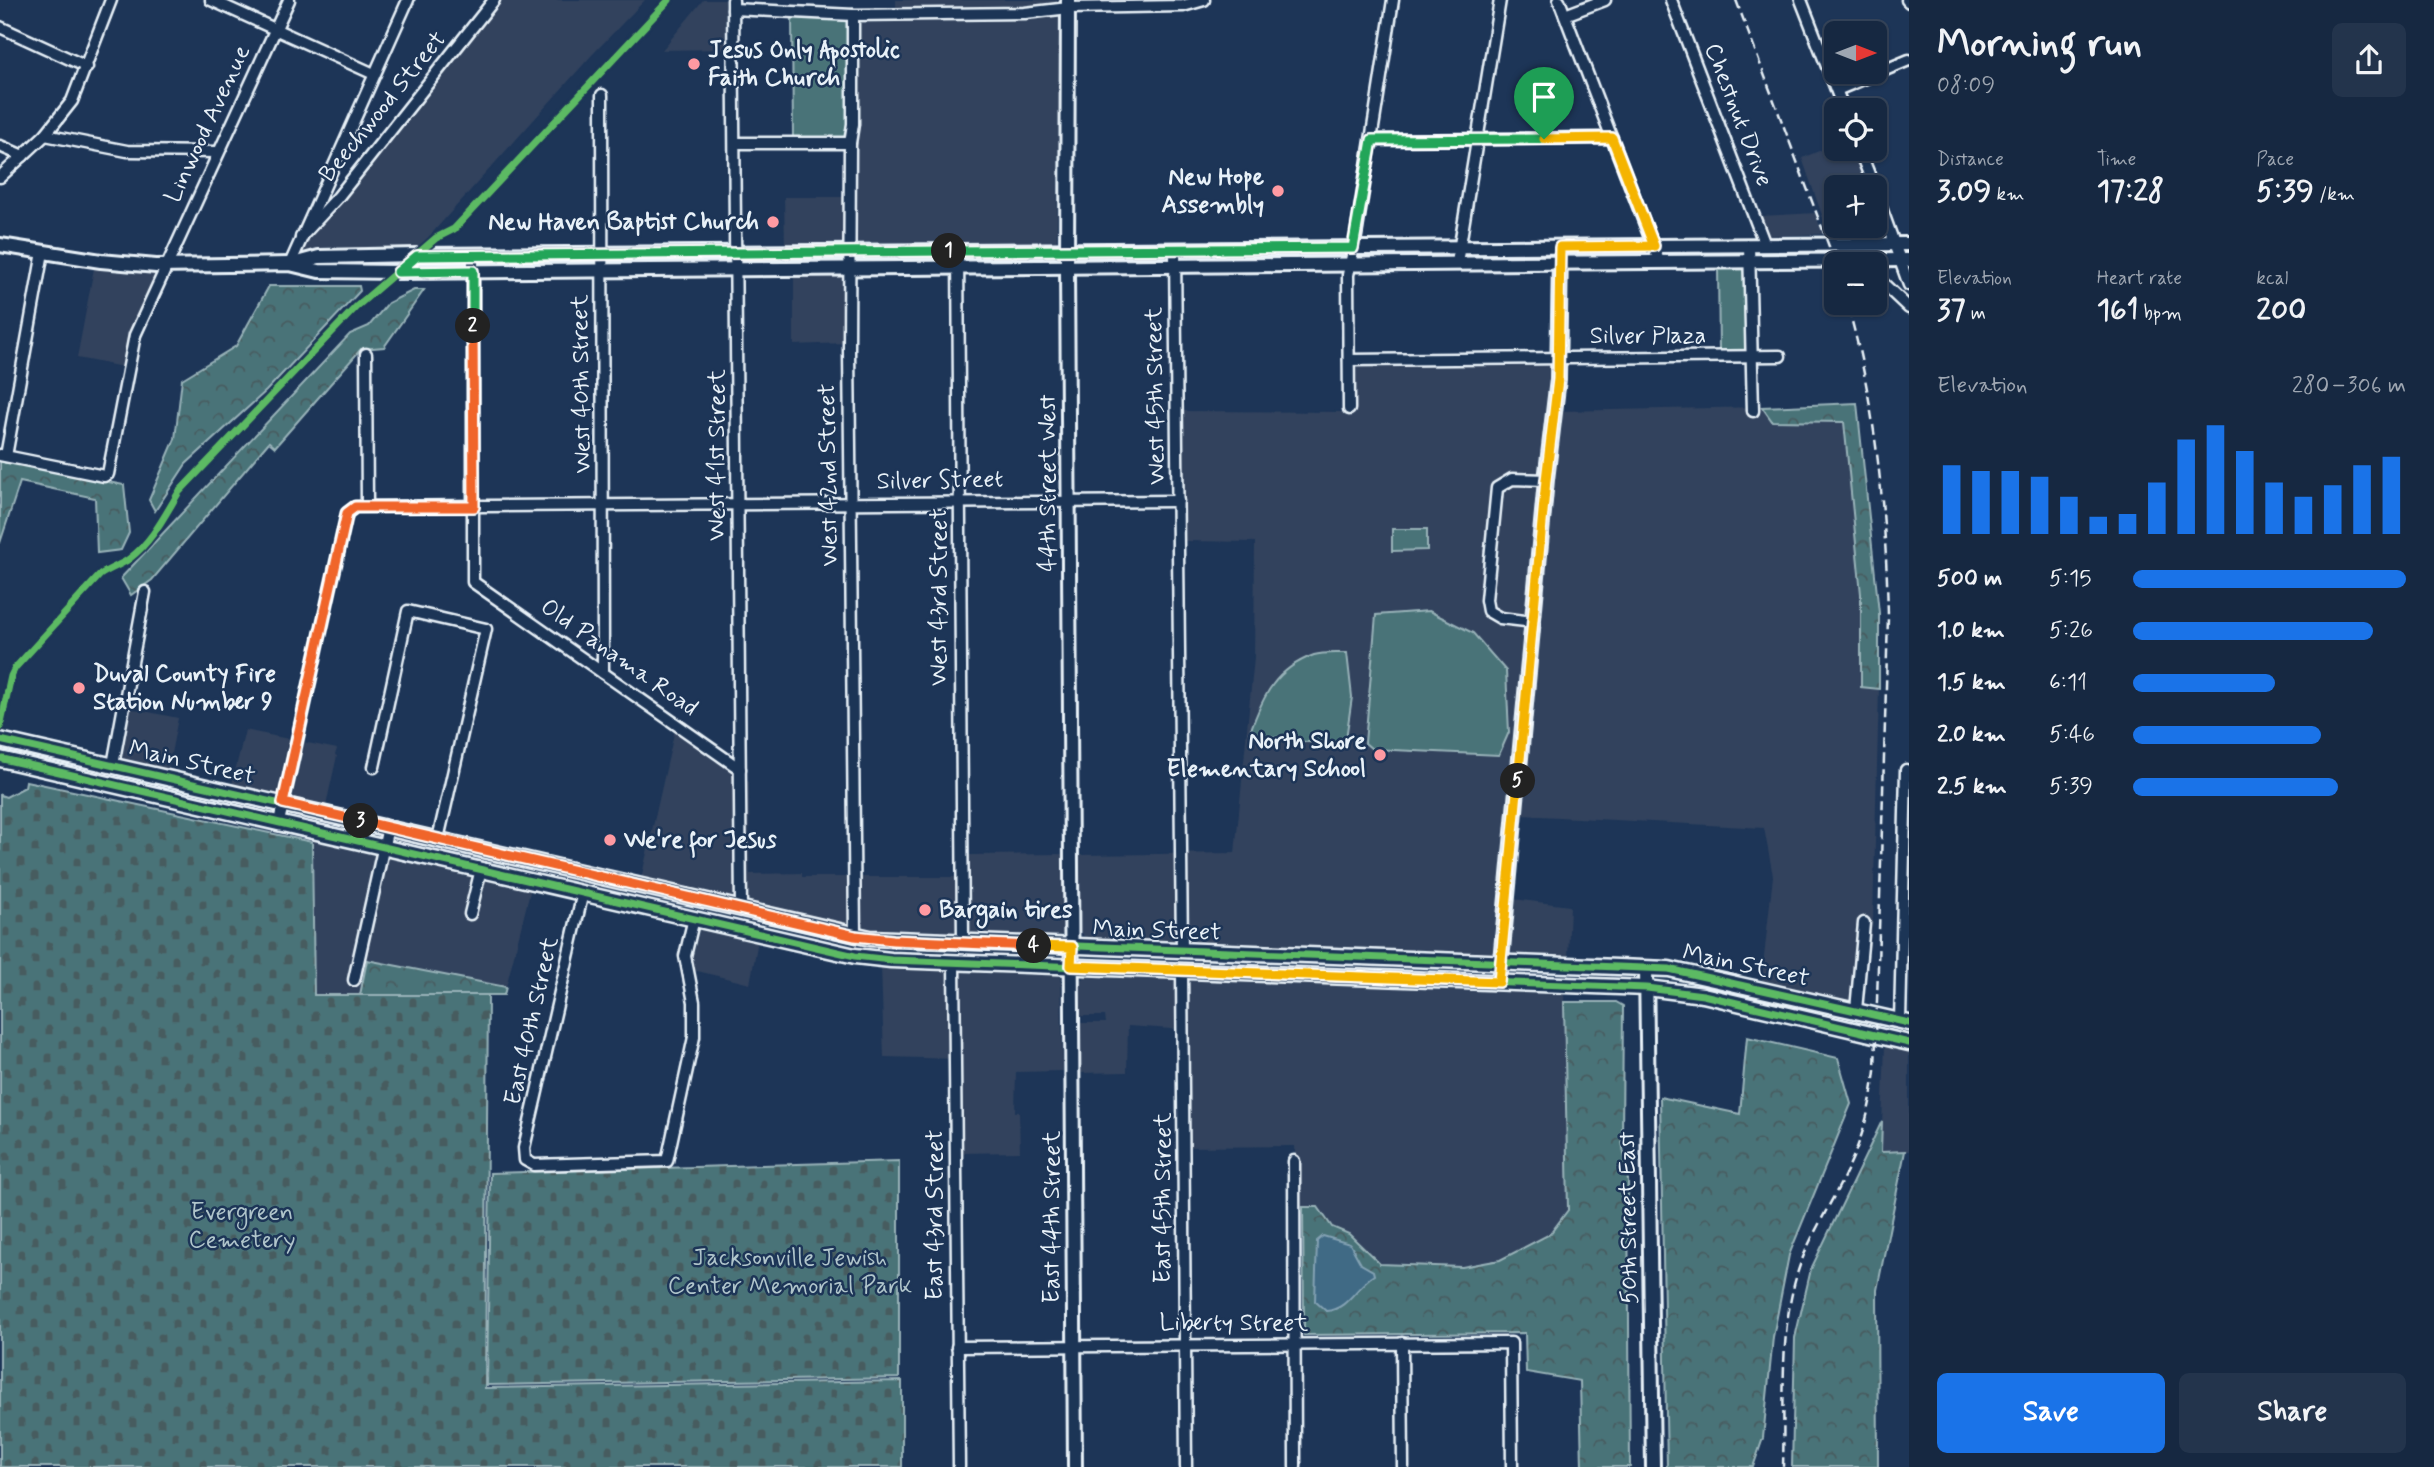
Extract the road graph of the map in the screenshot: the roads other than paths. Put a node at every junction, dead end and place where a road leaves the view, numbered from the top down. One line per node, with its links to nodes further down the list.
1 (111, 0): 20 (street)
2 (211, 0): 18 (street)
3 (289, 0): 18 (street, Linwood Avenue)
4 (408, 0): 21 (street)
5 (494, 0): 36 (street, Beechwood Street)
6 (1204, 0): 13 (street)
7 (1393, 0): 27 (street)
8 (1500, 0): 28 (street)
9 (1559, 0): 16 (street)
10 (1605, 0): 16 (street)
11 (1671, 0): 41 (street, Chestnut Drive)
12 (1801, 0): 22 (street)
13 (1068, 4): 15 (street); 46 (street, 44th Street West)
14 (733, 5): 15 (street); 29 (street, West 41st Street)
15 (853, 15): 30 (street, West 42nd Street)
16 (1565, 15): 26 (street)
17 (0, 27): 20 (street)
18 (276, 29): 21 (street); 32 (street, Linwood Avenue)
19 (1909, 60): 22 (street)
20 (87, 67): 25 (street)
21 (374, 74): 36 (street)
22 (1837, 90): 24 (street)
23 (602, 95): 52 (street, West 40th Street)
24 (1840, 98)
25 (45, 135): 32 (street); 33 (street)
26 (1612, 138): 28 (street); 42 (street)
27 (1372, 140): 28 (street); 45 (street)
28 (1477, 140): 43 (street)
29 (735, 143): 30 (street); 51 (street, West 41st Street)
30 (850, 143): 50 (street, West 42nd Street)
31 (0, 146): 33 (street)
32 (218, 152): 62 (street, Linwood Avenue)
33 (23, 156): 34 (street)
34 (0, 177)
35 (1887, 223): 37 (street)
36 (301, 237): 60 (street)
37 (1895, 244): 38 (street); 41 (street); 54 (street)
38 (1909, 244)
39 (0, 245): 49 (street)
40 (1749, 245): 41 (street); 42 (street); 56 (street)
41 (1765, 245)
42 (1654, 246): 44 (street); 55 (street)
43 (1460, 247): 44 (street); 45 (street); 59 (street)
44 (1560, 247): 57 (street)
45 (1353, 248): 47 (street); 61 (street)
46 (1067, 250): 47 (street); 48 (street); 64 (street, 44th Street West)
47 (1175, 250): 63 (street, West 45th Street)
48 (957, 251): 50 (street); 65 (street, West 43rd Street)
49 (43, 252): 62 (street); 80 (street)
50 (850, 252): 51 (street); 67 (street, West 42nd Street)
51 (736, 253): 52 (street); 66 (street, West 41st Street)
52 (602, 254): 53 (street); 68 (street, West 40th Street)
53 (473, 255): 60 (street); 69 (street)
54 (1904, 260): 70 (street)
55 (1659, 261): 56 (street); 57 (street)
56 (1749, 261): 58 (street); 74 (street)
57 (1559, 262): 59 (street); 76 (street)
58 (1824, 262)
59 (1457, 263): 61 (street)
60 (289, 264): 62 (street); 69 (street)
61 (1350, 264): 63 (street); 77 (street)
62 (166, 265): 80 (street, Linwood Avenue)
63 (1175, 266): 64 (street); 83 (street, West 45th Street)
64 (1067, 267): 65 (street); 82 (street, 44th Street West)
65 (957, 268): 67 (street); 84 (street, West 43rd Street)
66 (736, 269): 67 (street); 68 (street); 85 (street, West 41st Street)
67 (850, 269): 86 (street, West 42nd Street)
68 (602, 270): 69 (street); 87 (street, West 40th Street)
69 (473, 271): 89 (street)
70 (1909, 285)
71 (1887, 287): 72 (street)
72 (1909, 308)
73 (366, 354): 88 (street)
74 (1752, 356): 75 (street, Silver Plaza); 76 (street, Silver Plaza); 79 (street)
75 (1780, 356)
76 (1560, 357): 77 (street, Silver Plaza); 81 (street)
77 (1349, 360): 78 (street)
78 (1349, 409)
79 (1753, 411)
80 (3, 456)
81 (1546, 480): 91 (street); 91 (street)
82 (1069, 500): 83 (street, Silver Street); 84 (street, Silver Street); 113 (street, 44th Street West)
83 (1178, 501): 114 (street, West 45th Street)
84 (960, 502): 86 (street, Silver Street); 112 (street, West 43rd Street)
85 (738, 503): 86 (street, Silver Street); 87 (street, Silver Street); 97 (street, West 41st Street)
86 (851, 503): 111 (street, West 42nd Street)
87 (604, 505): 89 (street, Silver Street); 92 (street, West 40th Street)
88 (367, 506): 89 (street, Silver Street); 99 (street)
89 (474, 507): 92 (street, Old Panama Road)
90 (145, 592): 95 (street)
91 (1534, 622): 116 (street)
92 (603, 673): 97 (street, Old Panama Road)
93 (5, 741): 94 (street); 95 (main road, Main Street)
94 (1, 761): 100 (main road, Main Street)
95 (113, 765): 99 (main road, Main Street)
96 (374, 768): 102 (street)
97 (740, 769): 107 (street, West 41st Street)
98 (1906, 770): 124 (street)
99 (283, 803): 100 (street); 101 (main road, Main Street)
100 (279, 822): 103 (main road, Main Street)
101 (388, 827): 102 (main road, Main Street); 103 (street)
102 (438, 839): 107 (main road, Main Street)
103 (383, 845): 104 (main road, Main Street); 120 (street)
104 (481, 869): 105 (main road, Main Street); 108 (street)
105 (583, 892): 106 (main road, Main Street); 109 (street, East 40th Street)
106 (609, 899): 107 (main road); 109 (main road, Main Street)
107 (741, 910): 111 (main road, Main Street)
108 (470, 914)
109 (694, 918): 115 (main road, Main Street)
110 (1864, 923): 123 (street)
111 (855, 936): 112 (main road, Main Street)
112 (963, 943): 113 (main road, Main Street)
113 (1072, 947): 114 (main road, Main Street); 117 (street, 44th Street West)
114 (1182, 951): 116 (main road, Main Street)
115 (954, 962): 117 (main road, Main Street); 131 (street, East 43rd Street)
116 (1500, 963): 118 (main road, Main Street); 121 (street)
117 (1071, 966): 119 (main road, Main Street); 130 (street, East 44th Street)
118 (1646, 968): 122 (street, 50th Street East); 123 (main road, Main Street)
119 (1182, 970): 121 (main road, Main Street); 128 (street, East 45th Street)
120 (354, 980)
121 (1499, 982): 122 (main road, Main Street)
122 (1647, 988): 125 (main road, Main Street); 138 (street, 50th Street East)
123 (1856, 1010): 124 (main road, Main Street)
124 (1905, 1022)
125 (1909, 1042)
126 (1294, 1161): 129 (street)
127 (1402, 1343): 129 (street, Liberty Street); 136 (street); 137 (street, Liberty Street)
128 (1184, 1344): 129 (street, Liberty Street); 130 (street, Liberty Street); 134 (street, East 45th Street)
129 (1294, 1344): 135 (street)
130 (1074, 1346): 131 (street, Liberty Street); 133 (street, East 44th Street)
131 (957, 1347): 132 (street, East 43rd Street)
132 (959, 1467)
133 (1075, 1467)
134 (1186, 1467)
135 (1295, 1467)
136 (1403, 1467)
137 (1512, 1467)
138 (1653, 1467)

